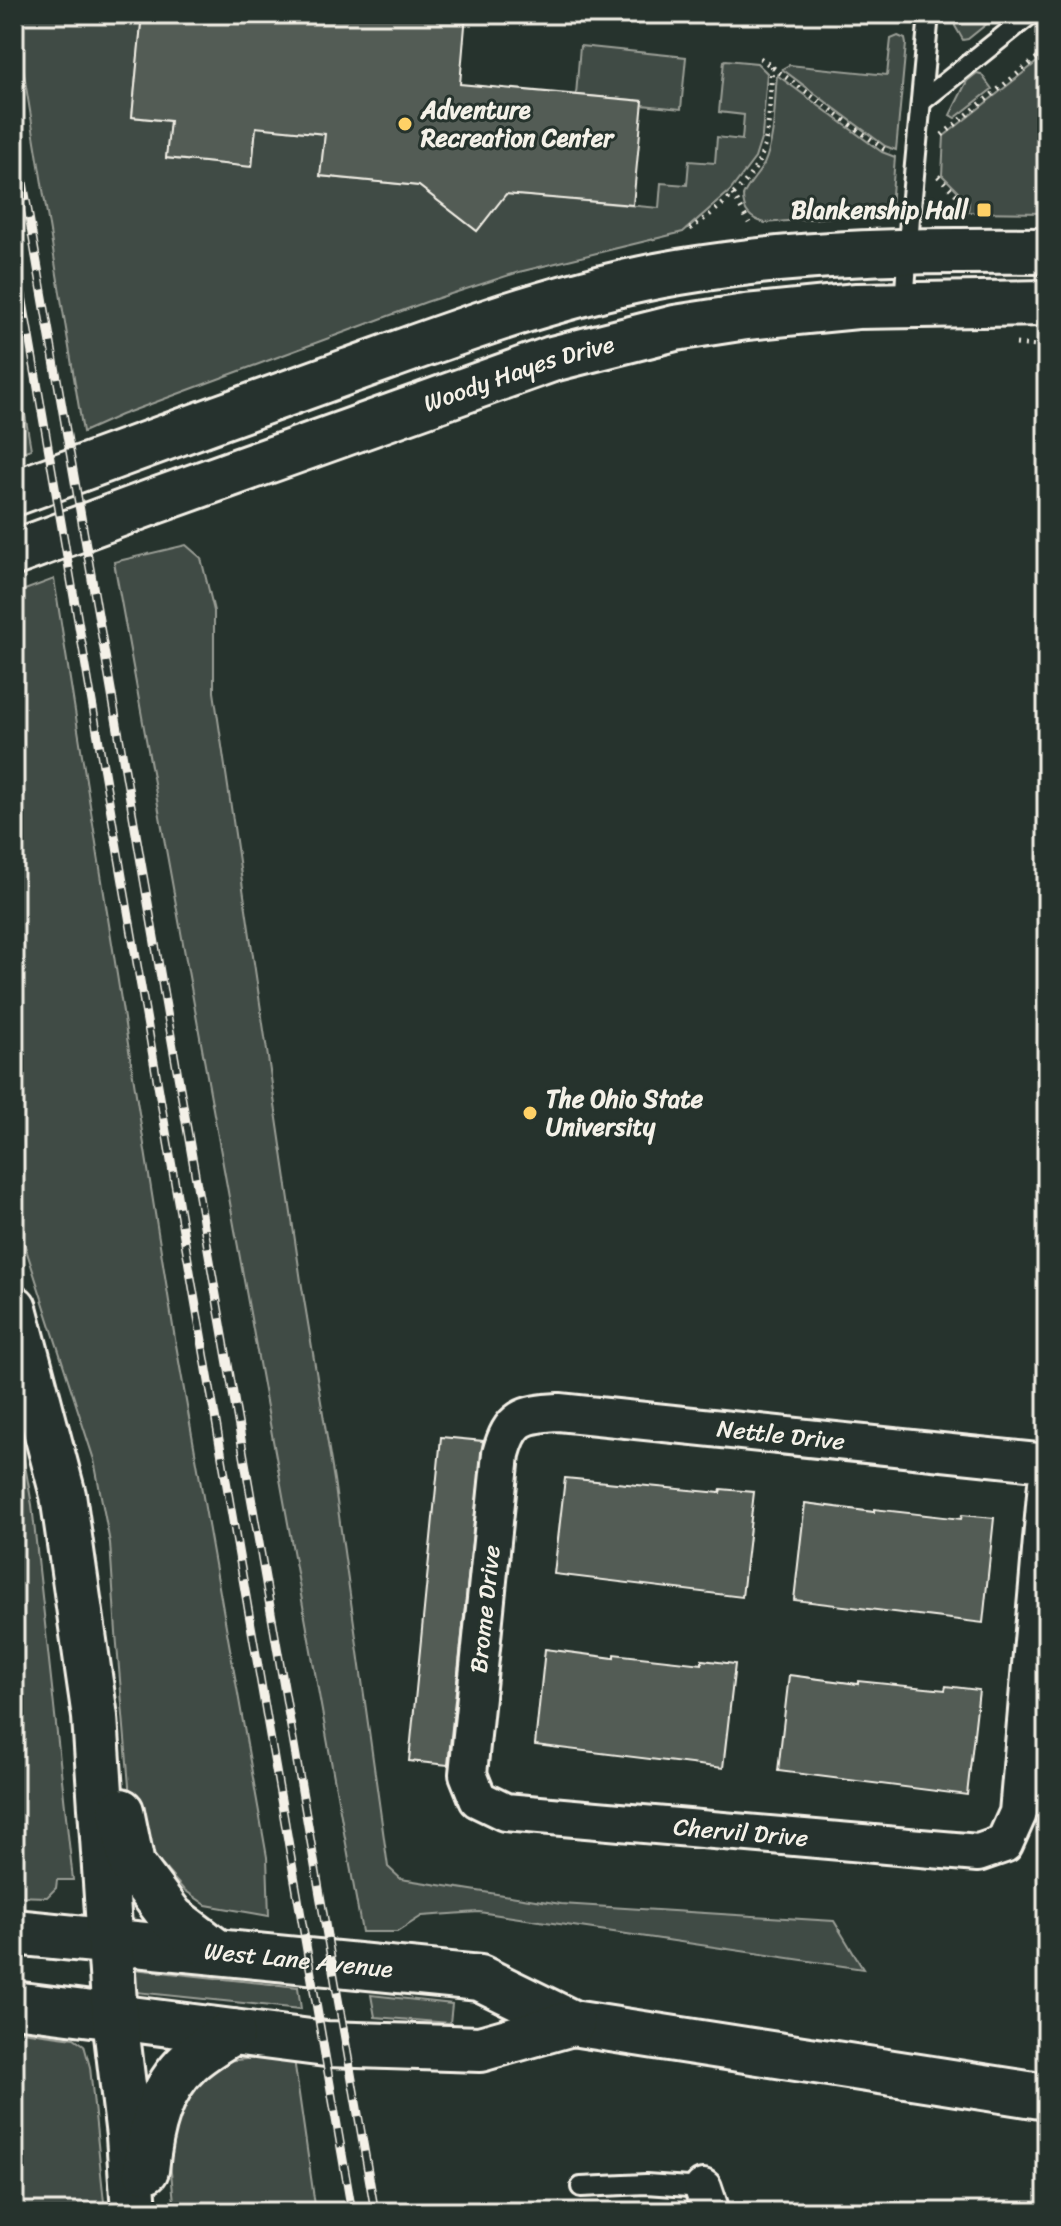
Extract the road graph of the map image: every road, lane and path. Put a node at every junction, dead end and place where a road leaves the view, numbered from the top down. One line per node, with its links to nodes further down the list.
1 (929, 14): 6 (lane)
2 (1031, 14): 6 (lane)
3 (1047, 50): 7 (path)
4 (760, 58): 5 (path)
5 (772, 66): 8 (path); 10 (path)
6 (921, 102): 14 (lane)
7 (940, 149)
8 (895, 153)
9 (939, 162): 11 (path)
10 (733, 194): 12 (path); 13 (path)
11 (965, 220)
12 (754, 231)
13 (683, 235)
14 (907, 250): 15 (main road); 17 (lane); 20 (main road)
15 (1047, 251)
16 (1047, 303): 17 (main road, Woody Hayes Drive)
17 (904, 305): 21 (main road, Woody Hayes Drive)
18 (1005, 342): 19 (path)
19 (1047, 347)
20 (14, 493)
21 (14, 553)
22 (14, 1308): 26 (main road)
23 (516, 1420): 24 (street, Nettle Drive); 27 (street, Brome Drive)
24 (1047, 1463)
25 (1047, 1483): 27 (street, Chervil Drive)
26 (95, 1717): 29 (main road); 30 (main road)
27 (478, 1799)
28 (14, 1932): 29 (main road, West Lane Avenue)
29 (110, 1942): 30 (main road, West Lane Avenue); 32 (main road)
30 (217, 1952): 33 (main road, West Lane Avenue)
31 (14, 2004): 32 (main road, West Lane Avenue)
32 (115, 2018): 34 (main road, West Lane Avenue); 38 (main road)
33 (572, 2023): 34 (main road, West Lane Avenue); 35 (main road, West Lane Avenue)
34 (232, 2032): 39 (main road)
35 (1047, 2097)
36 (581, 2187): 37 (lane)
37 (707, 2200)
38 (134, 2212)
39 (142, 2212)

